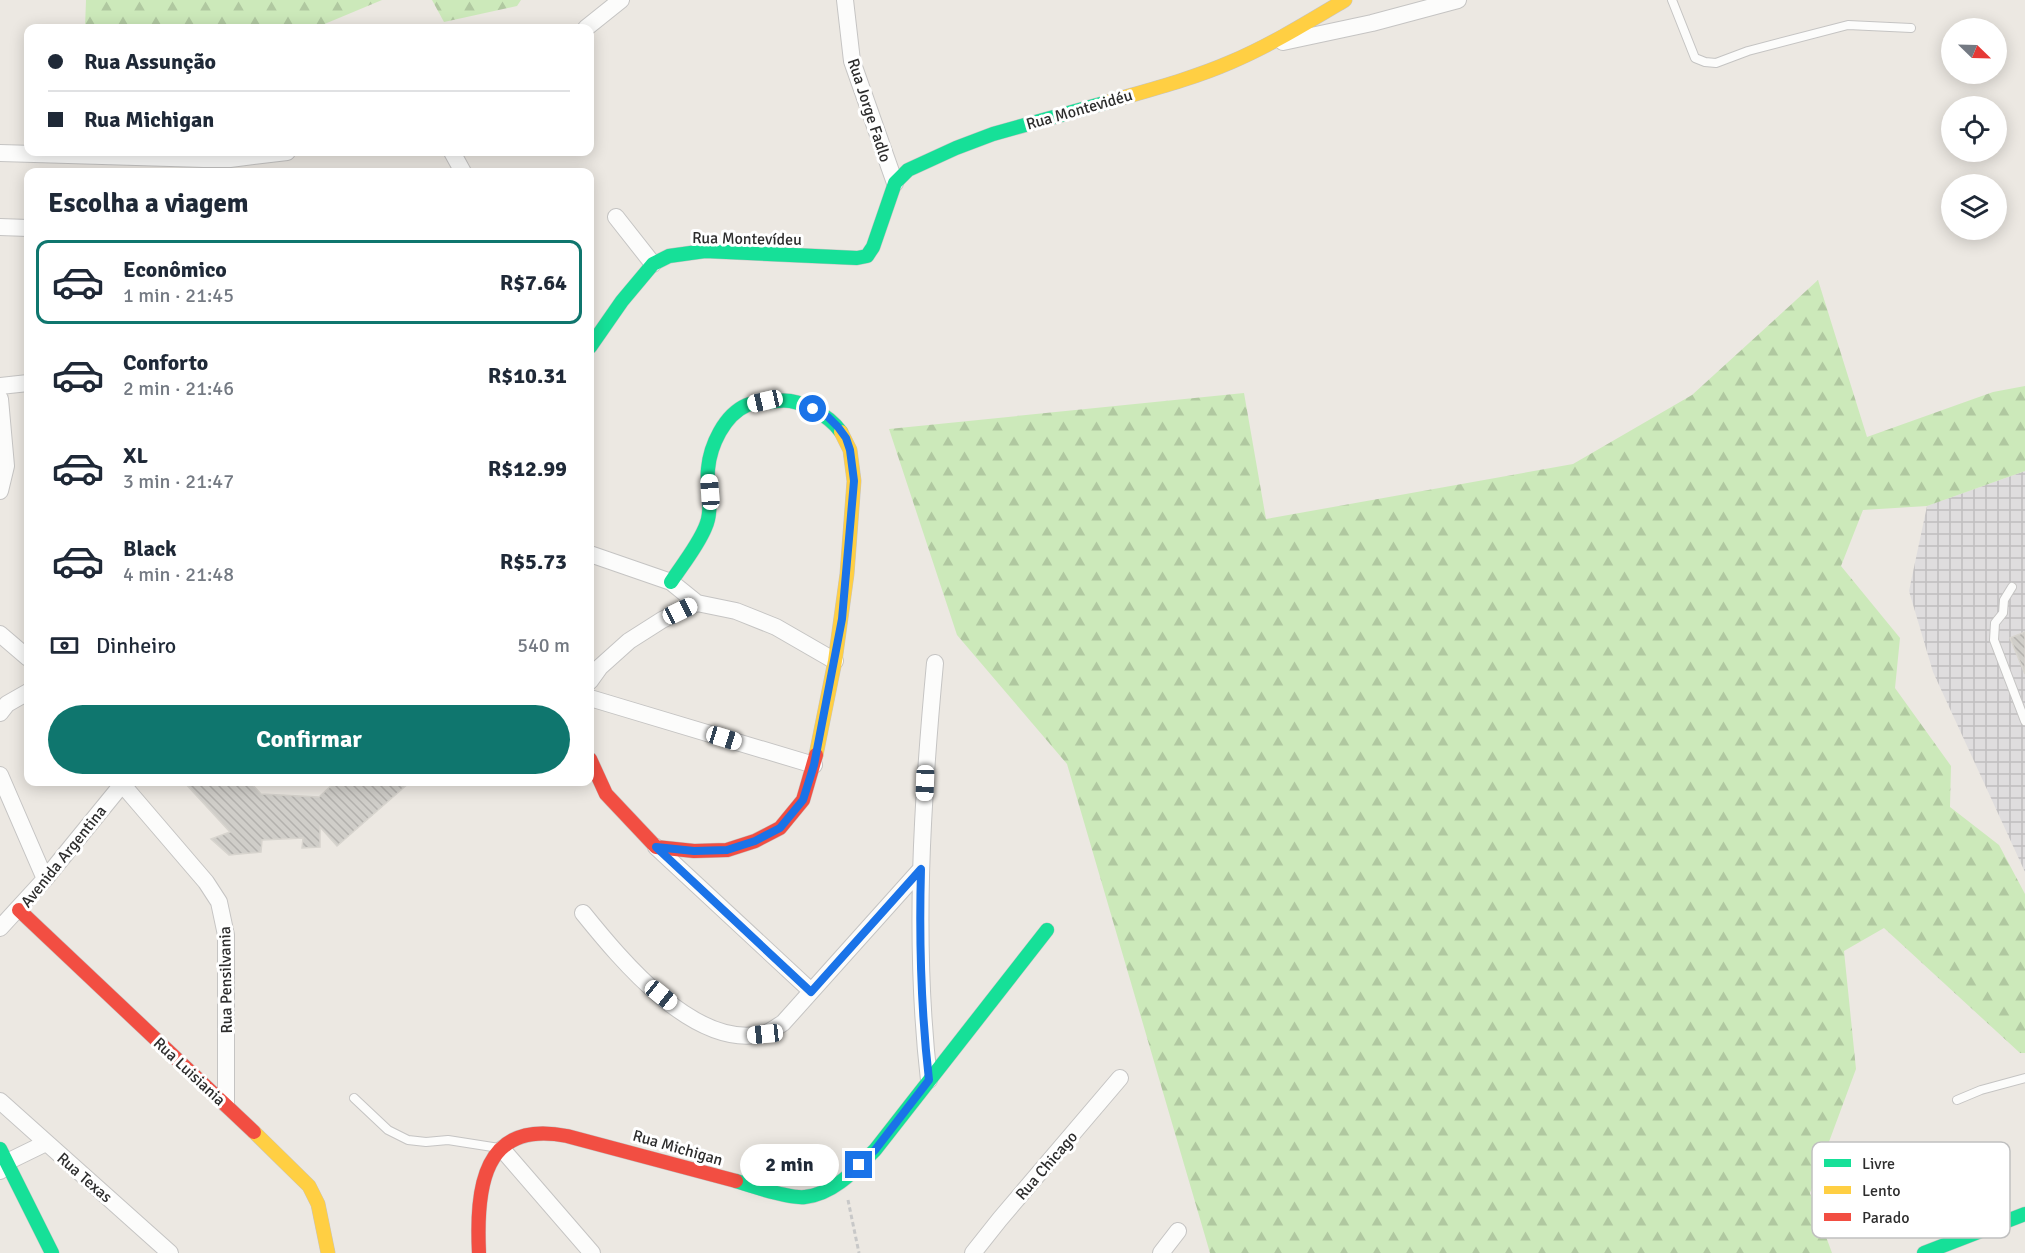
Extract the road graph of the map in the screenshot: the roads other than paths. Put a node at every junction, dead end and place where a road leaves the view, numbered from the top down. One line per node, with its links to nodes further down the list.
1 (621, 0): 6 (street)
2 (845, 0): 13 (street, Rua Jorge Fadlo)
3 (1345, 0): 8 (street, Rua Montevidéu)
4 (1458, 0): 8 (street, Rua Montevidéu)
5 (1672, 0): 7 (lane)
6 (591, 24)
7 (1911, 28)
8 (1268, 45): 13 (street, Rua Montevidéu)
9 (0, 153): 10 (street)
10 (24, 154)
11 (102, 156): 12 (street)
12 (254, 156)
13 (895, 183): 17 (street, Rua Montevídeu)
14 (616, 217): 17 (street)
15 (0, 226): 16 (street)
16 (24, 228)
17 (654, 264): 18 (street, Rua Montevídeu)
18 (594, 340)
19 (24, 383): 20 (street)
20 (0, 386)
21 (0, 399): 22 (street)
22 (0, 490)
23 (594, 555): 24 (street)
24 (671, 582): 26 (street); 29 (street)
25 (2012, 587): 35 (lane)
26 (697, 603): 29 (street); 31 (street)
27 (0, 634): 28 (street)
28 (24, 655)
29 (835, 661): 36 (street)
30 (935, 663): 42 (street)
31 (594, 676)
32 (24, 694): 34 (street)
33 (594, 699): 36 (street)
34 (0, 713)
35 (2025, 721)
36 (814, 765): 41 (street)
37 (594, 768): 41 (street)
38 (0, 775): 43 (street)
39 (121, 786): 43 (street, Avenida Argentina)
40 (126, 786): 55 (street, Rua Pensilvania)
41 (656, 847): 48 (street)
42 (921, 869): 48 (street); 51 (street)
43 (45, 879): 44 (street, Avenida Argentina)
44 (19, 910): 46 (street, Avenida Argentina); 55 (street, Rua Luisiania)
45 (583, 913): 48 (street)
46 (0, 928)
47 (1047, 930): 51 (street, Rua Michigan)
48 (811, 992)
49 (1120, 1078): 68 (street, Rua Chicago)
50 (2025, 1078): 53 (lane)
51 (929, 1080): 57 (street, Rua Michigan)
52 (354, 1098): 57 (lane)
53 (1957, 1100)
54 (0, 1101): 56 (street, Rua Texas)
55 (226, 1104): 65 (street, Rua Luisiania)
56 (46, 1143): 58 (street); 64 (street, Rua Texas)
57 (502, 1149): 66 (street); 67 (street)
58 (2, 1161): 63 (street)
59 (2025, 1214): 60 (street)
60 (2010, 1220)
61 (1179, 1231): 69 (street)
62 (1963, 1238): 70 (street)
63 (52, 1253)
64 (170, 1253)
65 (328, 1253)
66 (479, 1253)
67 (592, 1253)
68 (973, 1253)
69 (1161, 1253)
70 (1924, 1253)

